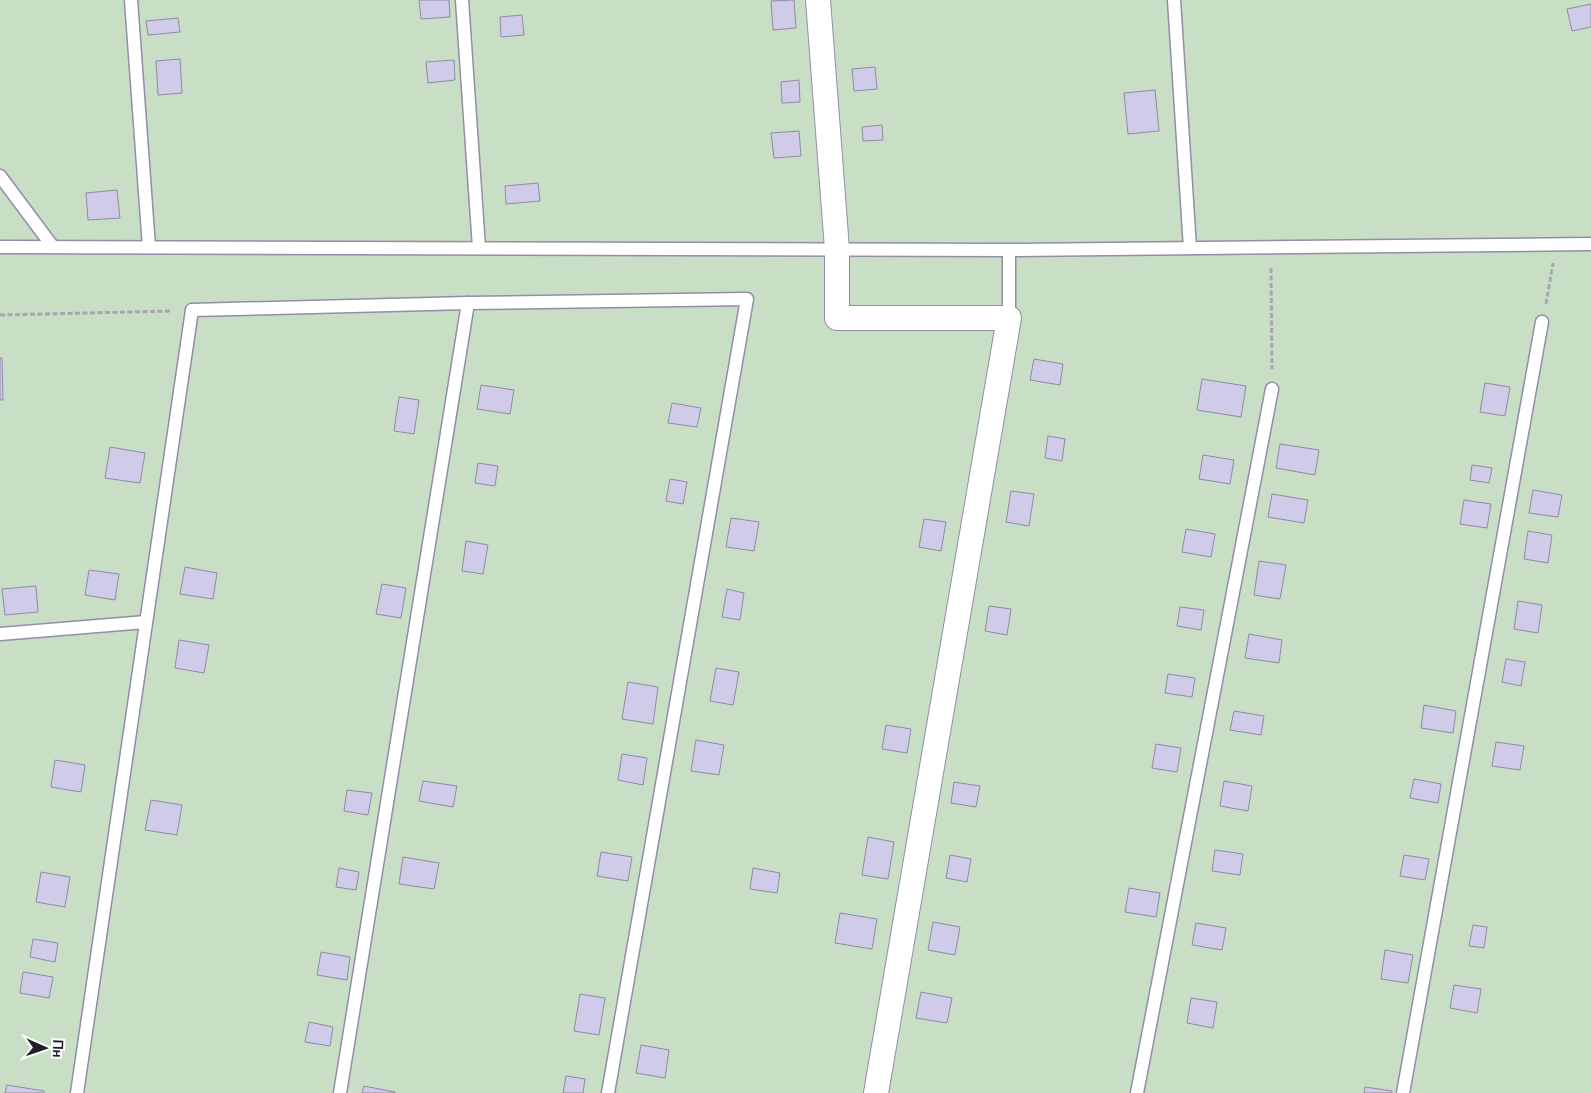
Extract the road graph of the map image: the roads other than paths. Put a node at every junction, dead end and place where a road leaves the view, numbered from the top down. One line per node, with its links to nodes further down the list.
1 (131, 0): 9 (lane)
2 (462, 0): 10 (lane)
3 (818, 0): 12 (street)
4 (1174, 0): 11 (lane)
5 (0, 176): 8 (lane)
6 (1591, 244): 11 (lane)
7 (0, 247): 8 (lane)
8 (53, 247): 9 (lane)
9 (149, 247): 10 (lane)
10 (479, 248): 12 (lane)
11 (1190, 248): 13 (lane)
12 (837, 249): 13 (lane); 15 (street)
13 (1009, 250): 15 (lane)
14 (468, 303): 18 (lane); 21 (lane); 22 (lane)
15 (1009, 318): 23 (street)
16 (1542, 322): 25 (lane)
17 (1272, 389): 24 (lane)
18 (146, 622): 19 (lane); 20 (lane)
19 (0, 634)
20 (77, 1093)
21 (340, 1093)
22 (608, 1093)
23 (876, 1093)
24 (1137, 1093)
25 (1403, 1093)

